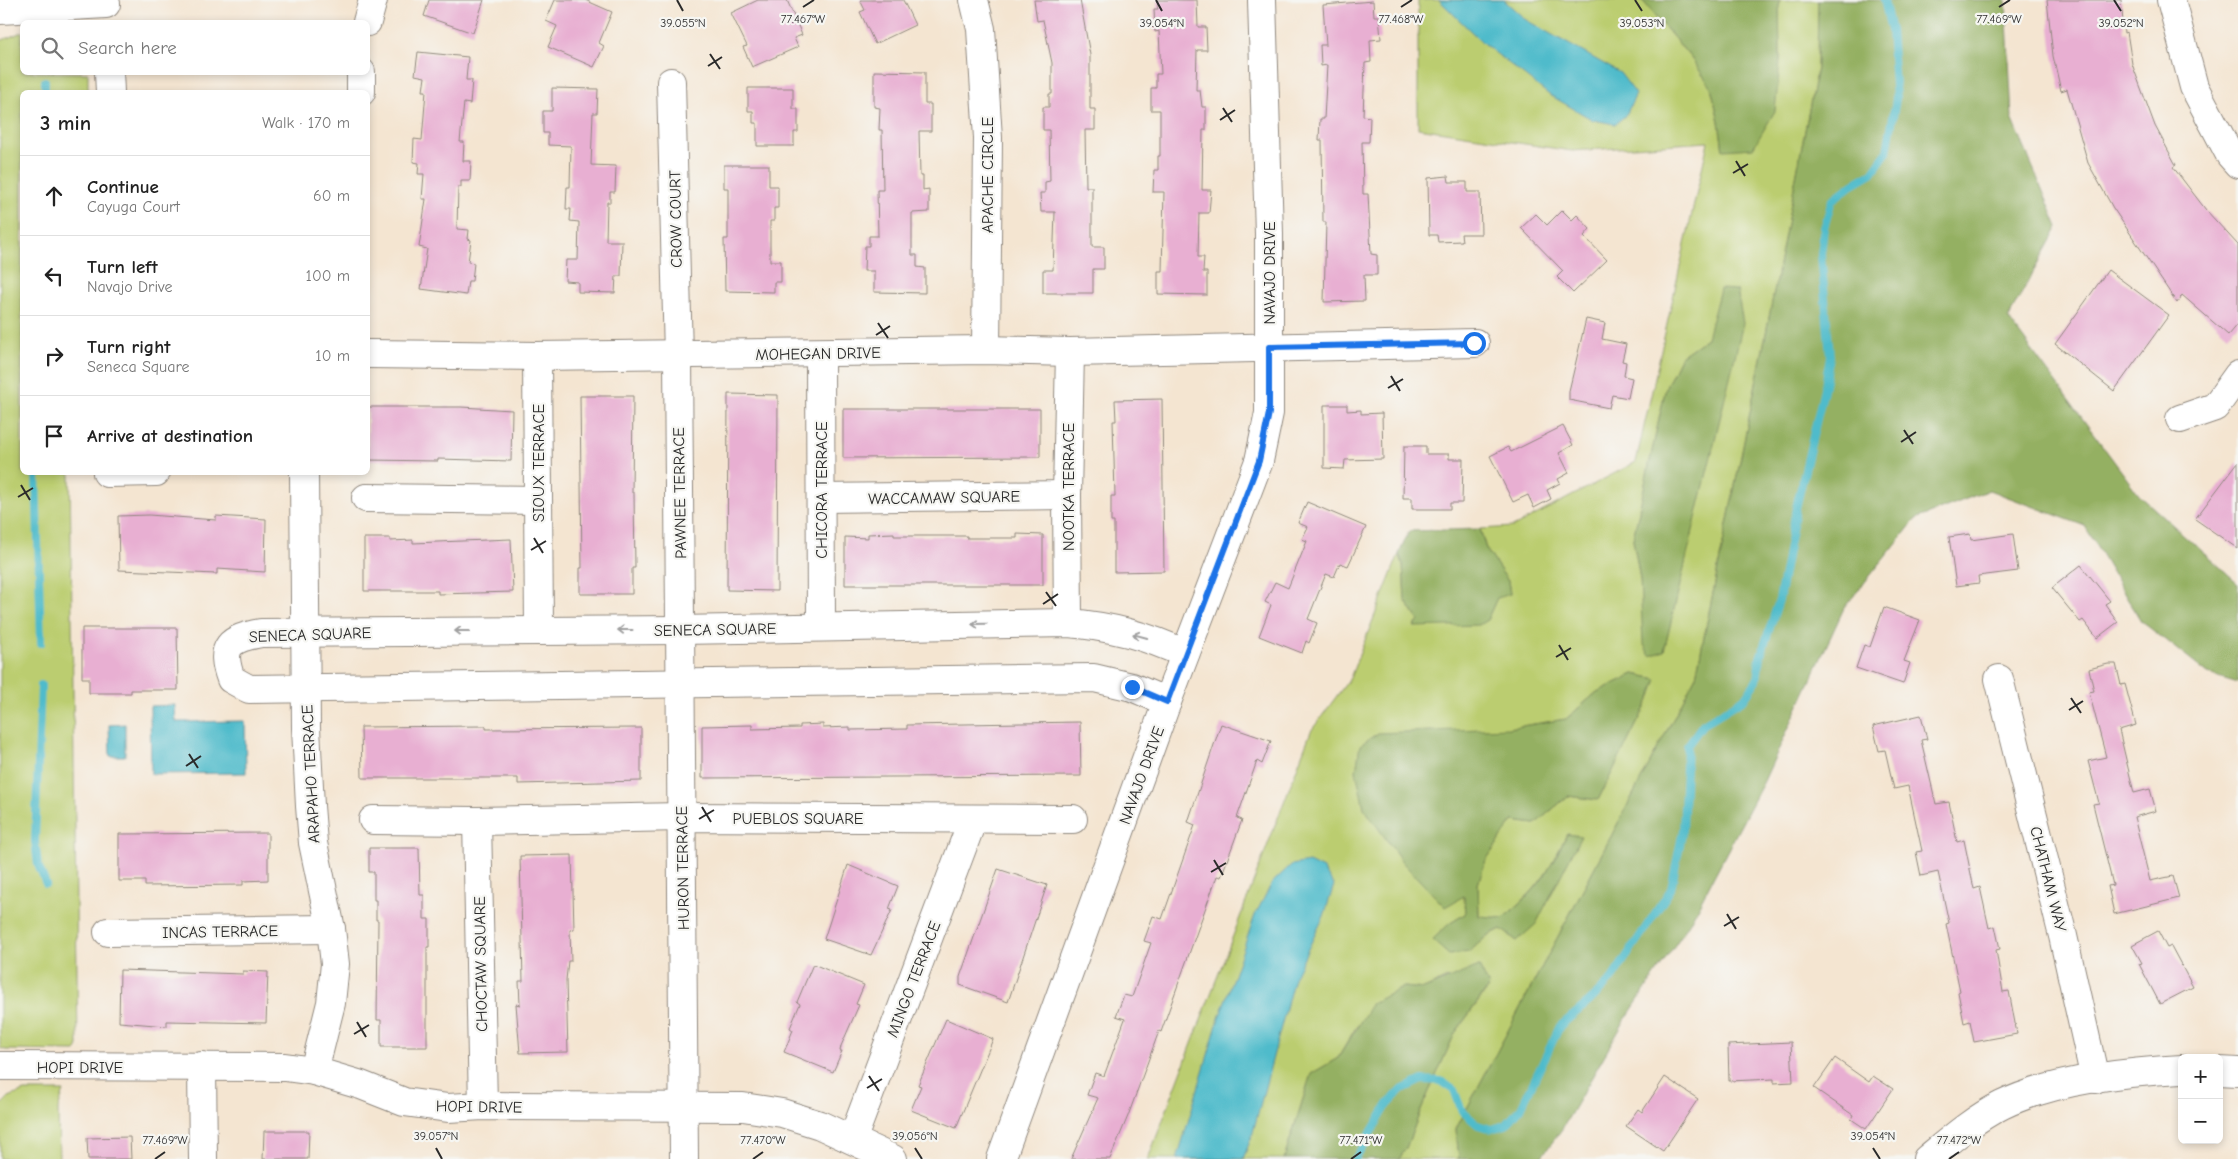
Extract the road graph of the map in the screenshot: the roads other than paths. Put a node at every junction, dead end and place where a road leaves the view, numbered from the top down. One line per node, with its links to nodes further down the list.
1 (373, 0): 7 (street)
2 (974, 0): 16 (street, APACHE CIRCLE)
3 (1262, 0): 15 (street, NAVAJO DRIVE)
4 (2171, 0): 13 (street)
5 (106, 9): 6 (street)
6 (0, 10)
7 (368, 20)
8 (110, 75): 11 (street)
9 (361, 75): 12 (street)
10 (672, 82): 20 (street, CROW COURT)
11 (110, 90)
12 (361, 90)
13 (2238, 164)
14 (1474, 343): 15 (street, MOHEGAN DRIVE)
15 (1269, 347): 17 (street, MOHEGAN DRIVE); 34 (street, NAVAJO DRIVE)
16 (986, 350): 17 (street, MOHEGAN DRIVE); 19 (street, MOHEGAN DRIVE)
17 (1070, 352): 25 (street, NOOTKA TERRACE)
18 (370, 354): 21 (street, MOHEGAN DRIVE)
19 (820, 354): 20 (street, MOHEGAN DRIVE); 27 (street, CHICORA TERRACE)
20 (678, 355): 21 (street, MOHEGAN DRIVE); 31 (street, PAWNEE TERRACE)
21 (537, 356): 28 (street, SIOUX TERRACE)
22 (2238, 375): 23 (street)
23 (2180, 419)
24 (304, 475): 33 (street, ARAPAHO TERRACE)
25 (1067, 496): 27 (street, WACCAMAW SQUARE); 29 (street, NOOTKA TERRACE)
26 (366, 498): 28 (street)
27 (822, 498): 30 (street, CHICORA TERRACE)
28 (538, 500): 32 (street, SIOUX TERRACE)
29 (1068, 623): 30 (street, SENECA SQUARE, one-way to 30); 34 (street, SENECA SQUARE, one-way to 29)
30 (821, 626): 31 (street, SENECA SQUARE)
31 (680, 630): 32 (street, SENECA SQUARE, one-way to 32); 36 (street, HURON TERRACE)
32 (539, 631): 33 (street, SENECA SQUARE, one-way to 33)
33 (306, 632): 37 (street, ARAPAHO TERRACE); 37 (street, SENECA SQUARE)
34 (1185, 654): 38 (street, NAVAJO DRIVE)
35 (1999, 679): 52 (street, CHATHAM WAY)
36 (681, 685): 37 (street, SENECA SQUARE); 38 (street, SENECA SQUARE); 39 (street, HURON TERRACE)
37 (307, 689): 44 (street, ARAPAHO TERRACE)
38 (1167, 702): 59 (street, NAVAJO DRIVE)
39 (682, 817): 40 (street, PUEBLOS SQUARE); 43 (street, PUEBLOS SQUARE); 54 (street, HURON TERRACE)
40 (973, 819): 41 (street, PUEBLOS SQUARE); 55 (street, MINGO TERRACE)
41 (1073, 819)
42 (372, 820): 43 (street, PUEBLOS SQUARE)
43 (477, 821): 53 (street, CHOCTAW SQUARE)
44 (331, 929): 45 (street, INCAS TERRACE); 49 (street, ARAPAHO TERRACE)
45 (108, 932)
46 (0, 1066): 47 (street, HOPI DRIVE)
47 (202, 1066): 49 (street, HOPI DRIVE); 56 (street)
48 (2178, 1069): 52 (street)
49 (314, 1071): 53 (street, HOPI DRIVE)
50 (2223, 1071): 51 (street)
51 (2238, 1072)
52 (2095, 1079): 60 (street)
53 (483, 1106): 54 (street, HOPI DRIVE)
54 (685, 1106): 55 (street, HOPI DRIVE); 57 (street, HURON TERRACE)
55 (853, 1138): 58 (street, HOPI DRIVE)
56 (203, 1159)
57 (684, 1159)
58 (893, 1159)
59 (1001, 1159)
60 (1927, 1159)

